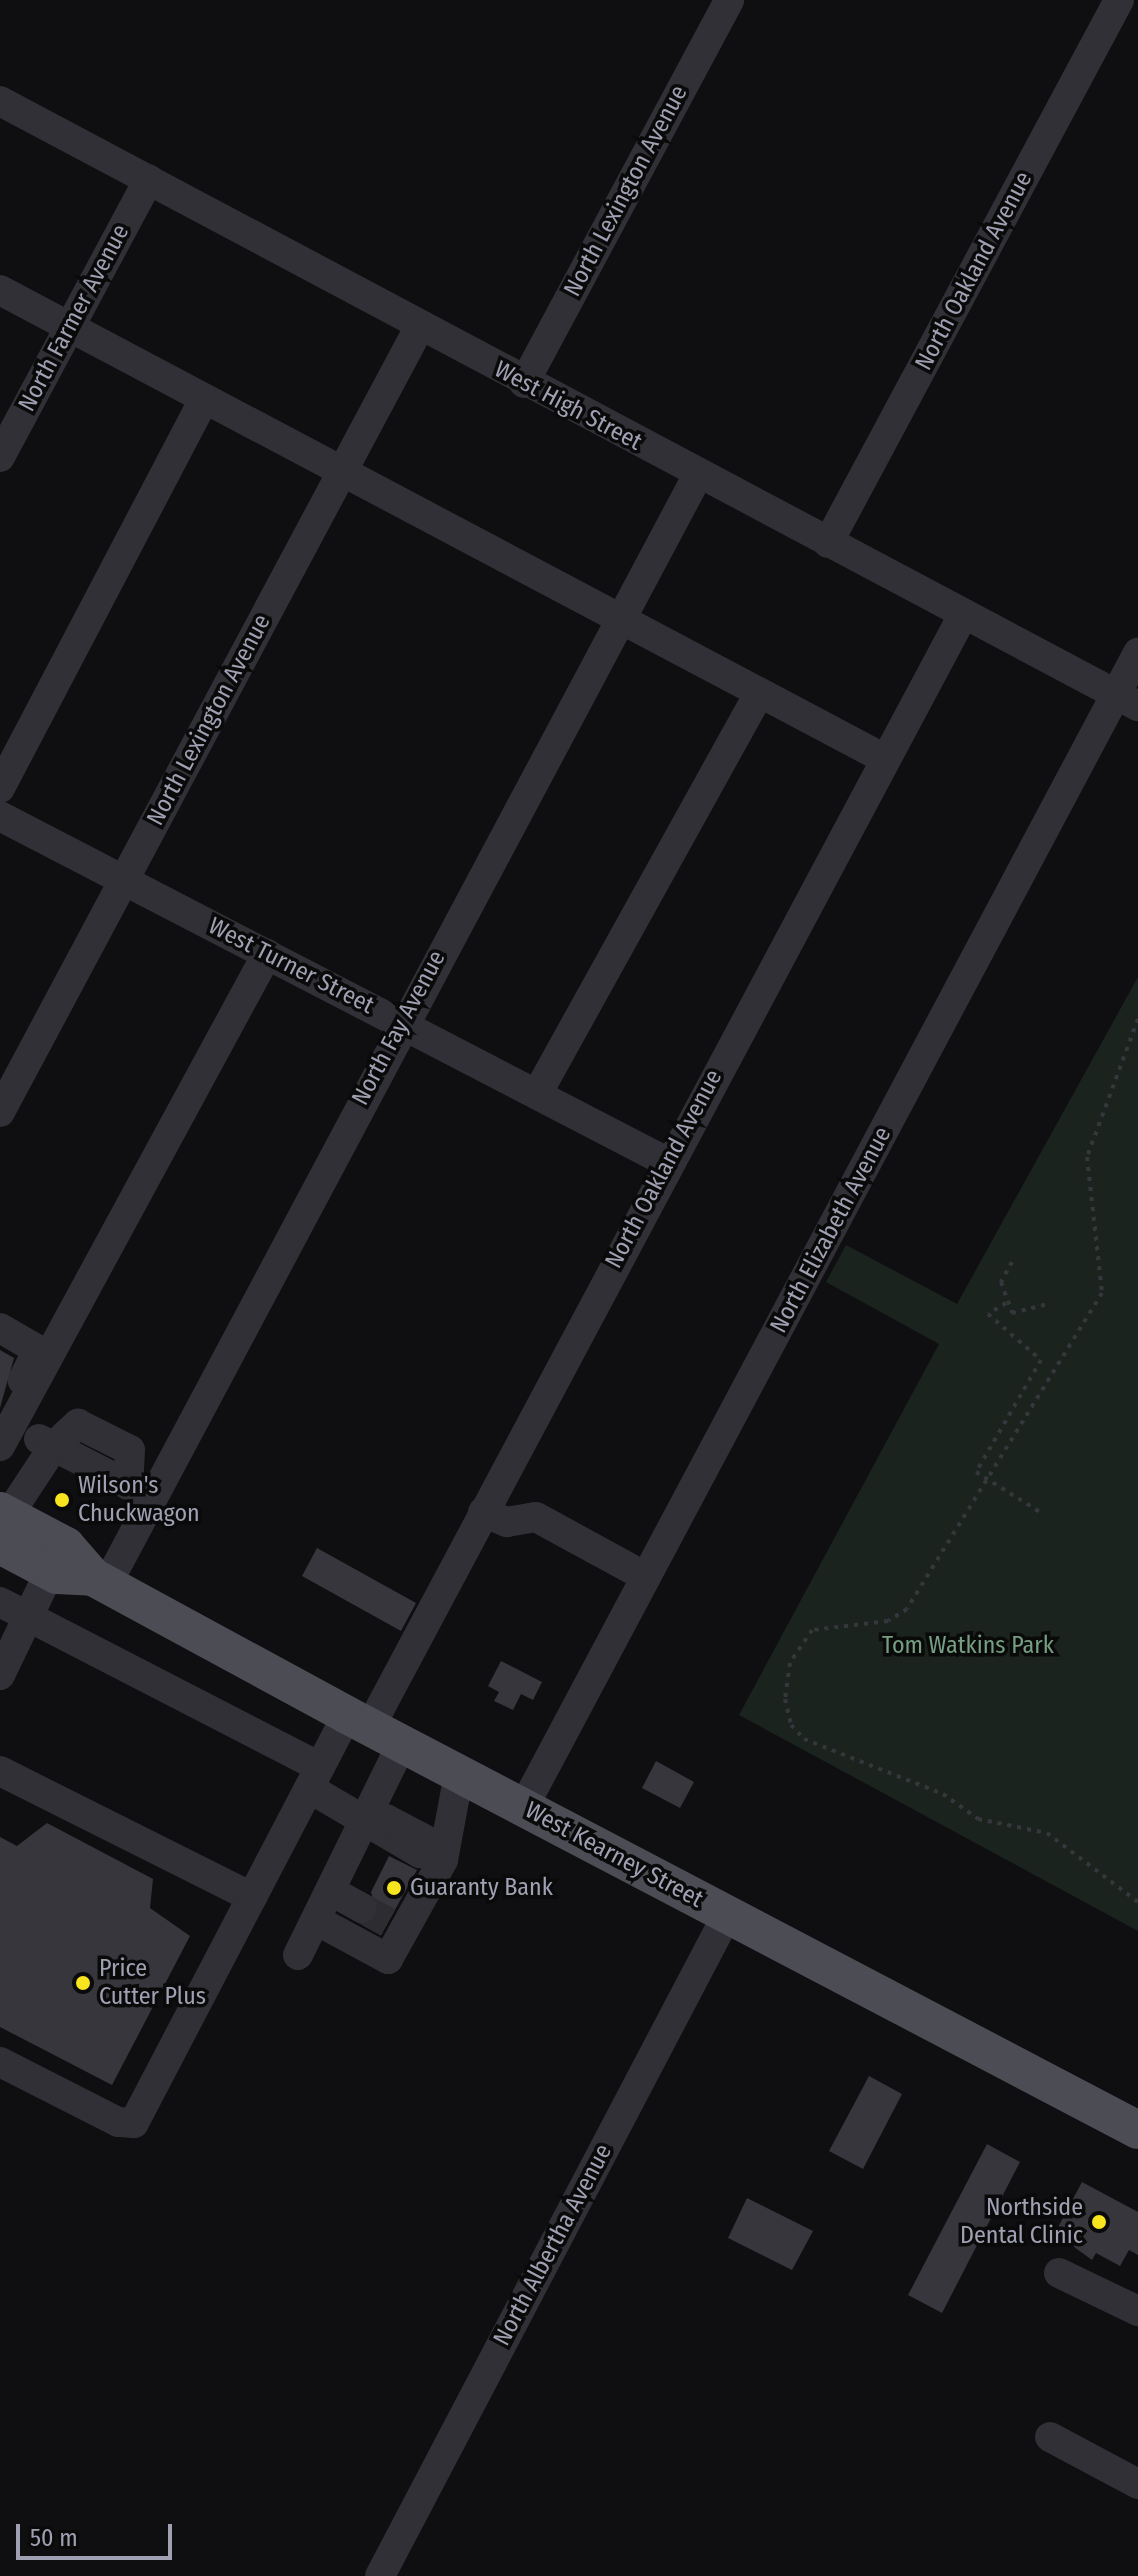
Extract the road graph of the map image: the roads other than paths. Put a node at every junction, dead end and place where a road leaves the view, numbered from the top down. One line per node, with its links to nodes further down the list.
1 (729, 0): 8 (street, North Lexington Avenue)
2 (1119, 0): 13 (street, North Oakland Avenue)
3 (0, 101): 4 (street, West High Street)
4 (149, 179): 6 (street, North Farmer Avenue); 7 (street, West High Street)
5 (0, 290): 6 (street)
6 (70, 326): 9 (street); 10 (street, North Farmer Avenue)
7 (419, 328): 8 (street, West High Street); 11 (street, North Lexington Avenue)
8 (524, 383): 12 (street, West High Street)
9 (204, 399): 11 (street); 20 (street)
10 (0, 457)
11 (341, 473): 15 (street); 22 (street, North Lexington Avenue)
12 (698, 475): 13 (street, West High Street); 15 (street, North Fay Avenue)
13 (828, 543): 14 (street, West High Street)
14 (964, 613): 18 (street, West High Street); 19 (street, North Oakland Avenue)
15 (621, 618): 17 (street); 24 (street, North Fay Avenue)
16 (1138, 653): 18 (street, North Elizabeth Avenue)
17 (759, 693): 19 (street); 25 (street)
18 (1127, 700): 35 (street, North Elizabeth Avenue)
19 (885, 759): 27 (street, North Oakland Avenue)
20 (0, 788)
21 (0, 816): 22 (street, West Turner Street)
22 (124, 880): 23 (street, West Turner Street); 26 (street, North Lexington Avenue)
23 (267, 954): 24 (street, West Turner Street); 30 (street)
24 (402, 1022): 25 (street, West Turner Street); 31 (street, North Fay Avenue)
25 (537, 1094): 27 (street, West Turner Street)
26 (0, 1112)
27 (667, 1162): 32 (street, North Oakland Avenue)
28 (0, 1328): 29 (street)
29 (0, 1423)
30 (0, 1446)
31 (139, 1490): 33 (street); 36 (street, North Fay Avenue)
32 (483, 1512): 35 (street); 40 (street, North Oakland Avenue)
33 (7, 1517): 34 (main road, West Kearney Street); 36 (main road, West Kearney Street)
34 (50, 1571): 36 (main road, West Kearney Street); 38 (street)
35 (646, 1577): 44 (street, North Elizabeth Avenue)
36 (100, 1581): 40 (main road, West Kearney Street)
37 (0, 1602): 38 (street)
38 (29, 1614): 39 (street); 43 (street)
39 (0, 1675)
40 (373, 1729): 42 (main road, West Kearney Street); 43 (street); 45 (street)
41 (0, 1771): 48 (street)
42 (459, 1774): 44 (main road, West Kearney Street); 46 (street)
43 (314, 1777): 45 (street); 48 (street)
44 (523, 1808): 50 (main road, West Kearney Street)
45 (372, 1820): 46 (street); 47 (street)
46 (436, 1856): 51 (street)
47 (331, 1891): 49 (street); 51 (street)
48 (252, 1897): 53 (street)
49 (362, 1908)
50 (727, 1915): 54 (main road, West Kearney Street); 59 (street, North Albertha Avenue)
51 (316, 1920): 52 (street)
52 (298, 1955)
53 (0, 2062)
54 (1138, 2130)
55 (1059, 2273): 56 (street)
56 (1138, 2311)
57 (1050, 2437): 58 (street)
58 (1138, 2484)
59 (380, 2576)

